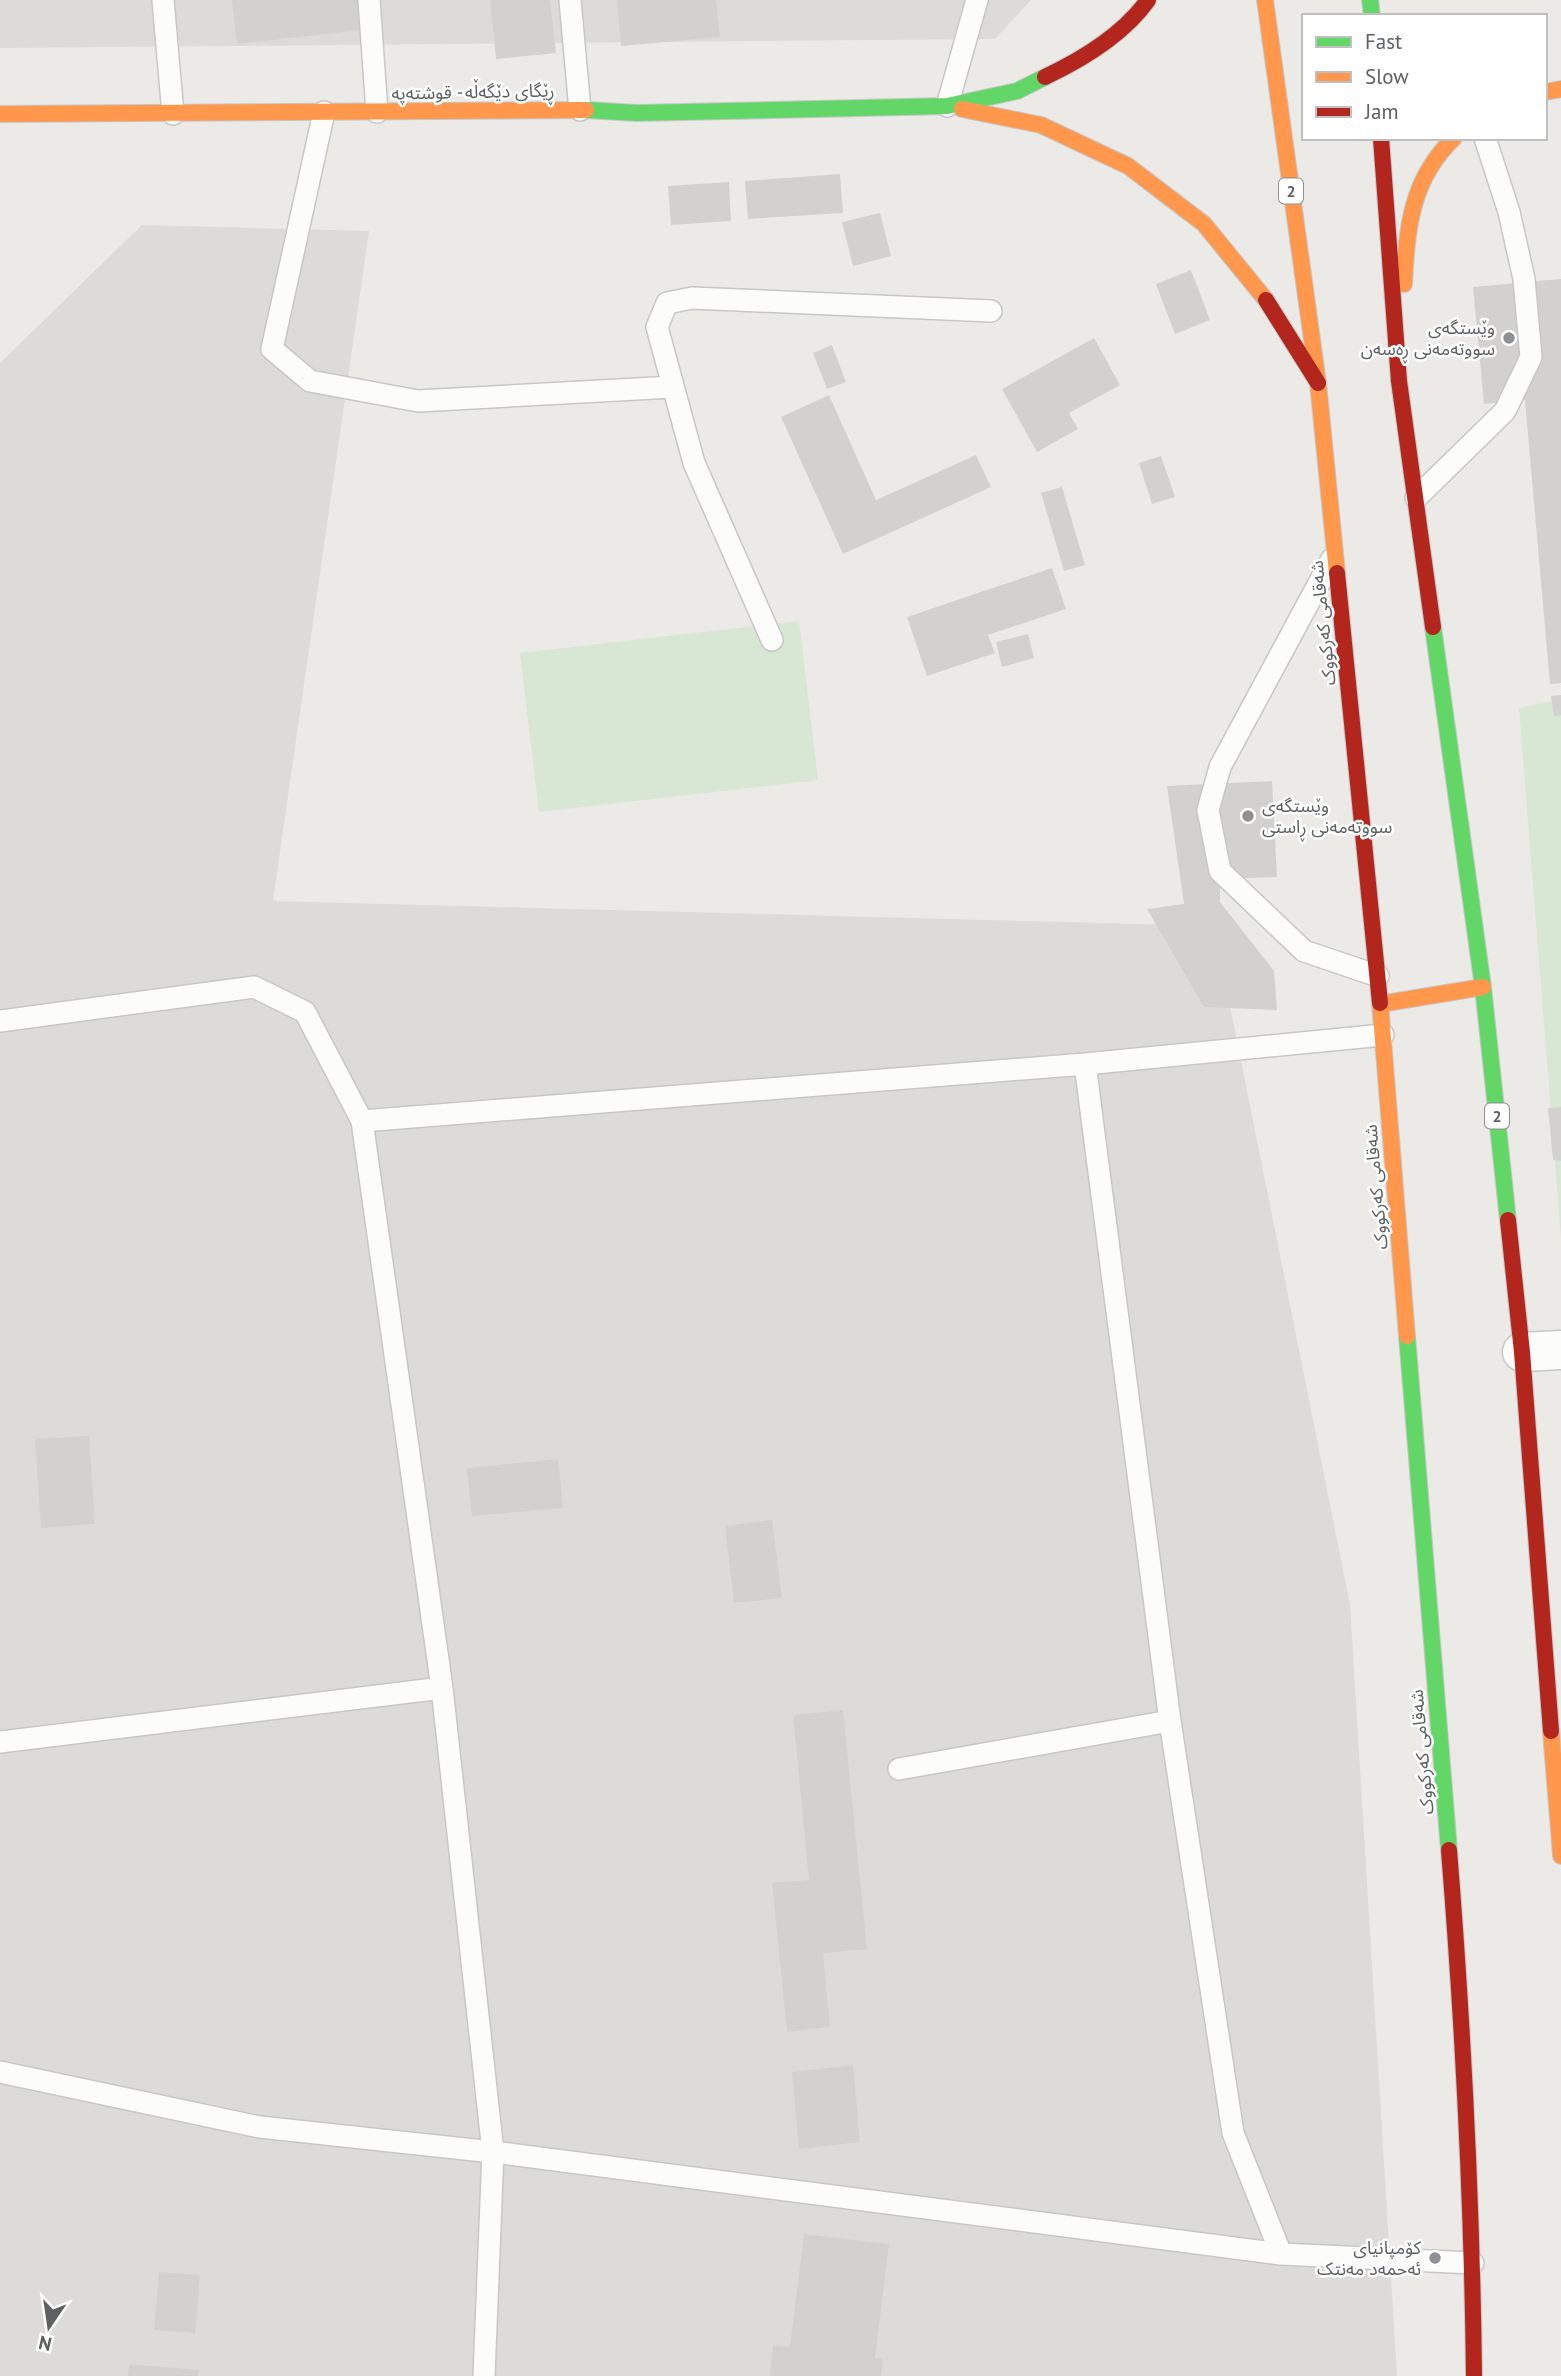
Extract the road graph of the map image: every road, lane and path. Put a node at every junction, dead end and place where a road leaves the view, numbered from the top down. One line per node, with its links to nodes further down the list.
1 (163, 0): 12 (lane)
2 (369, 0): 10 (lane)
3 (570, 0): 8 (lane)
4 (976, 0): 7 (lane)
5 (1148, 0): 7 (main road, ڕێگای دێگەڵە - قوشتەپە)
6 (1265, 0): 18 (main road, شەقامی کەرکووک / 2)
7 (947, 106): 8 (main road, ڕێگای دێگەڵە - قوشتەپە); 18 (main road, ڕێگای دێگەڵە - قوشتەپە)
8 (580, 110): 10 (main road, ڕێگای دێگەڵە - قوشتەپە)
9 (324, 112): 10 (main road, ڕێگای دێگەڵە - قوشتەپە); 12 (main road, ڕێگای دێگەڵە - قوشتەپە); 19 (lane)
10 (377, 112)
11 (0, 114): 12 (main road, ڕێگای دێگەڵە - قوشتەپە)
12 (173, 114)
13 (1381, 140): 17 (main road, 2)
14 (1452, 140): 17 (main road)
15 (1486, 140): 20 (lane)
16 (992, 311): 19 (lane)
17 (1399, 381): 20 (main road, 2)
18 (1318, 383): 21 (main road, شەقامی کەرکووک / 2)
19 (673, 387): 22 (lane)
20 (1416, 498): 24 (main road, 2)
21 (1335, 553): 23 (main road, شەقامی کەرکووک / 2); 23 (lane)
22 (772, 640)
23 (1378, 976): 25 (main road, شەقامی کەرکووک / 2)
24 (1483, 986): 25 (main road); 31 (main road, 2)
25 (1380, 1004): 27 (main road, شەقامی کەرکووک / 2)
26 (0, 1021): 29 (lane)
27 (1382, 1035): 28 (lane); 40 (main road, شەقامی کەرکووک / 2)
28 (1085, 1064): 29 (lane); 33 (lane)
29 (362, 1121): 32 (lane)
30 (1561, 1350): 31 (street)
31 (1521, 1352): 36 (main road, 2)
32 (442, 1688): 34 (lane); 38 (lane)
33 (1170, 1721): 35 (lane); 39 (lane)
34 (0, 1742)
35 (899, 1769)
36 (1561, 1856)
37 (0, 2072): 38 (lane)
38 (493, 2152): 39 (lane); 41 (lane)
39 (1281, 2254): 40 (lane)
40 (1473, 2263): 42 (main road, شەقامی کەرکووک / 2)
41 (484, 2376)
42 (1474, 2376)

